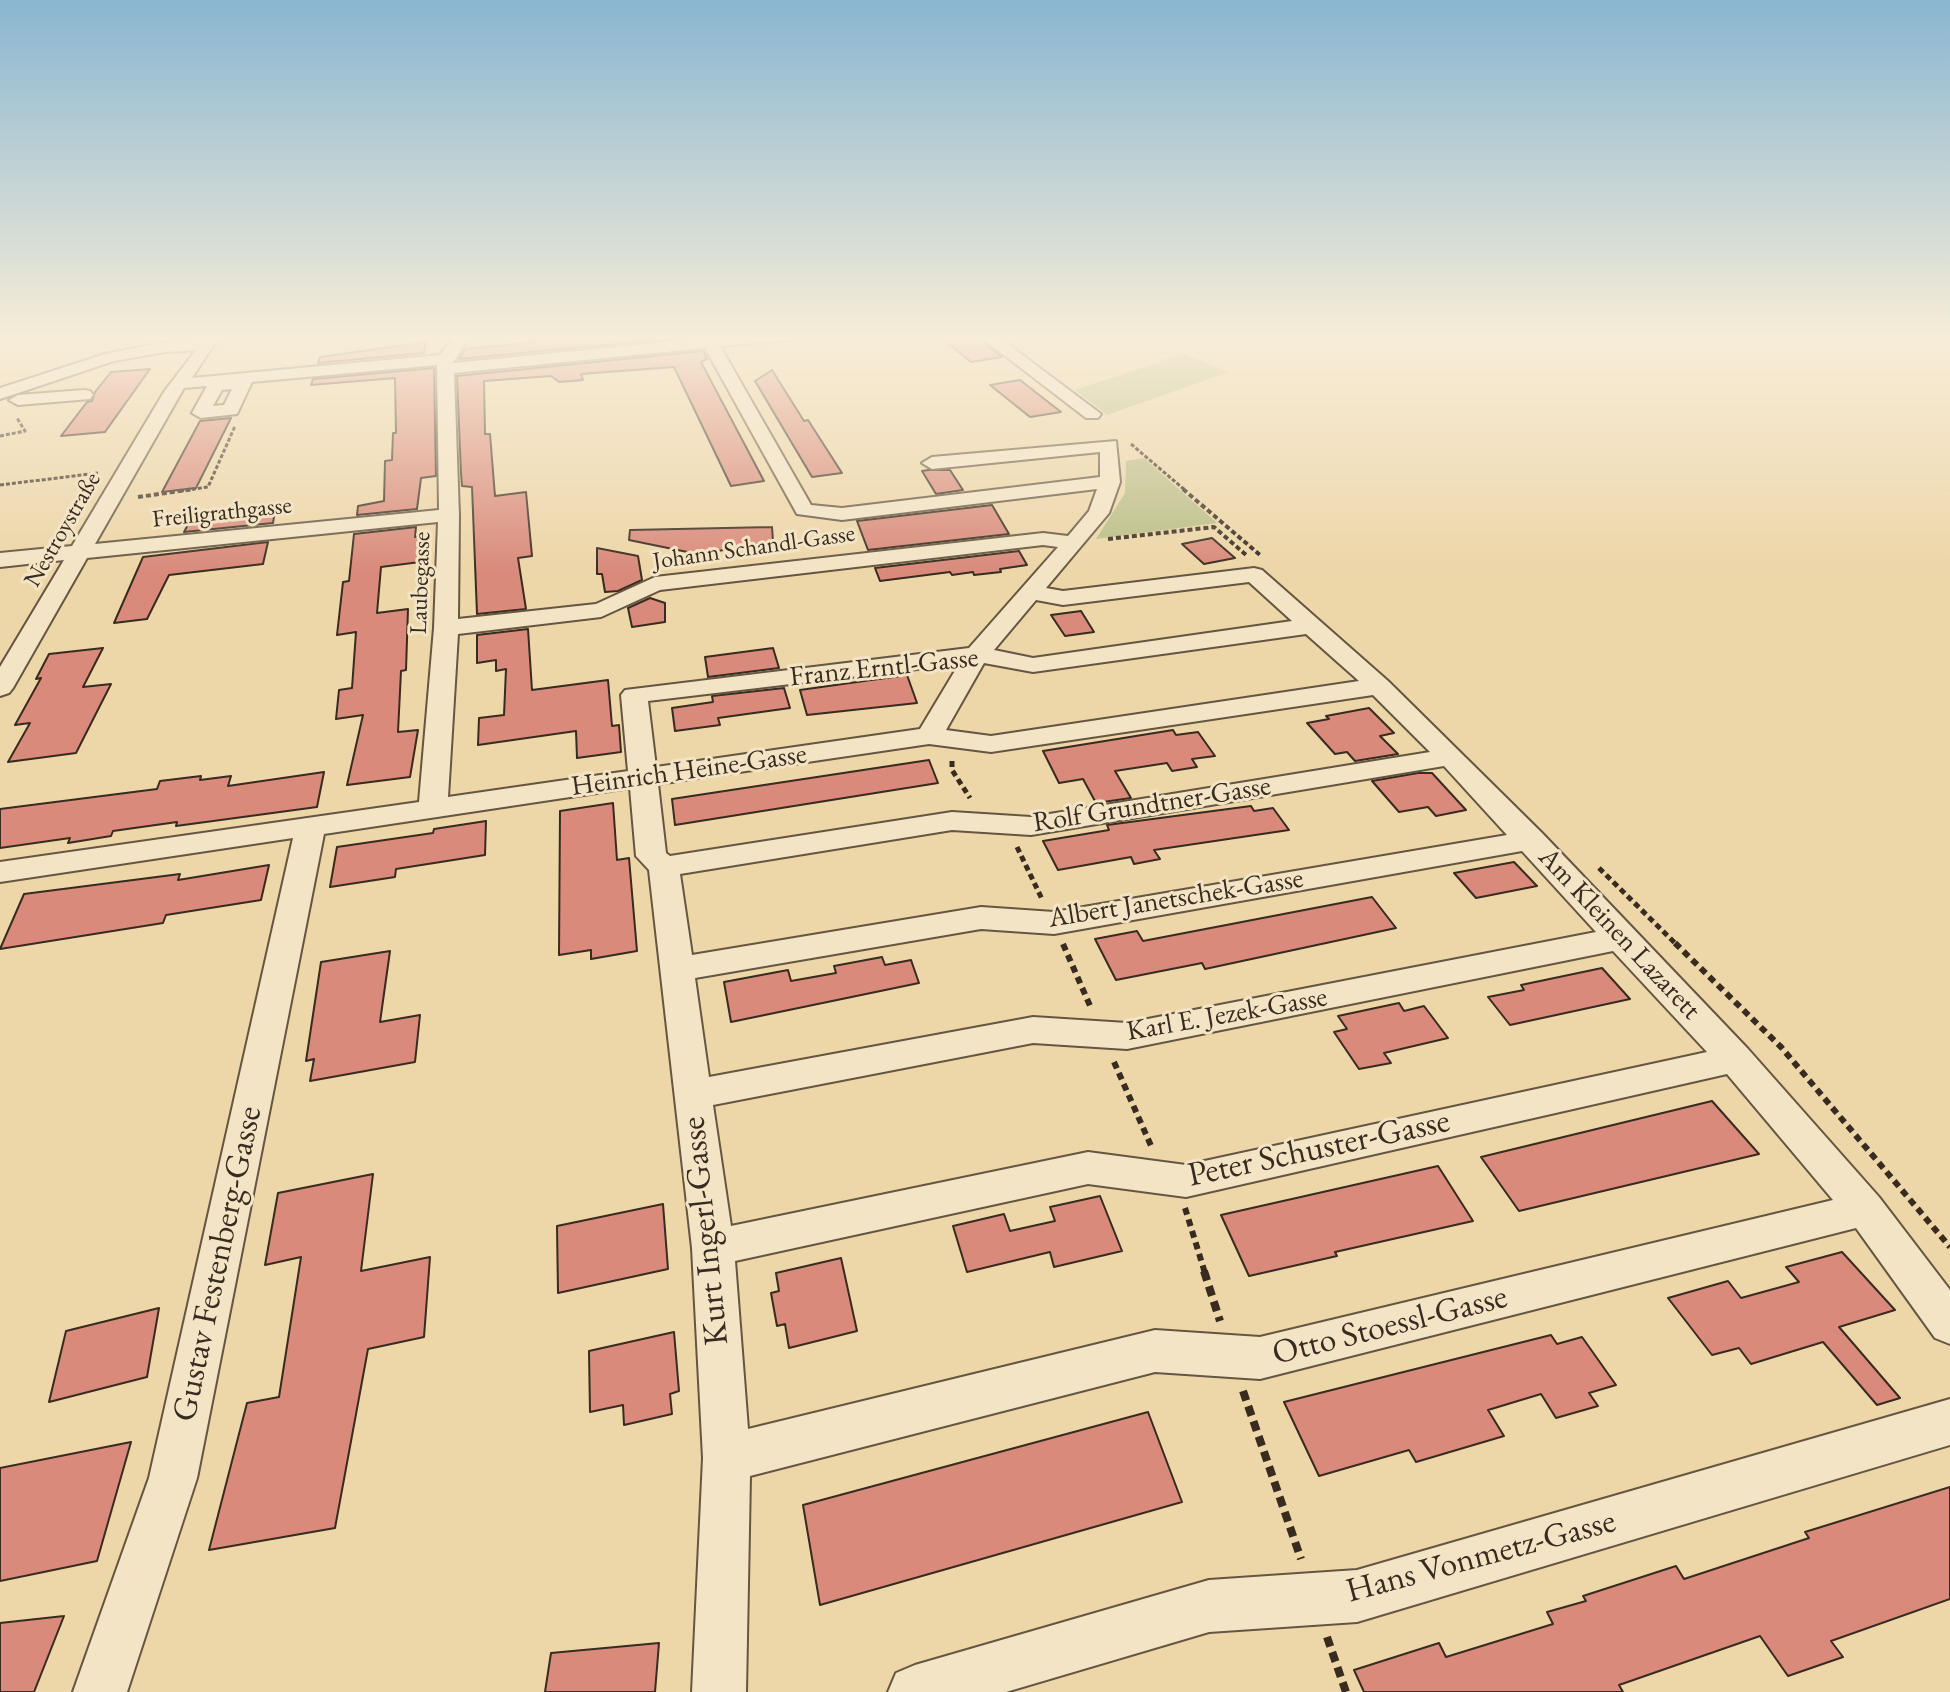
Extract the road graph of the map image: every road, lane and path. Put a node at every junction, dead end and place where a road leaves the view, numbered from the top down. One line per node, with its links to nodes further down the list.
1 (13, 414): 6 (path)
2 (160, 414): 8 (street, Nestroystraße)
3 (241, 414): 11 (path)
4 (446, 414): 12 (street, Laubegasse)
5 (749, 414): 9 (street)
6 (0, 436)
7 (932, 463): 9 (street)
8 (127, 470): 10 (path); 11 (street, Nestroystraße)
9 (1110, 482): 15 (street)
10 (0, 485)
11 (110, 500): 16 (street, Nestroystraße)
12 (449, 515): 16 (street, Freiligrathgasse); 21 (street, Laubegasse)
13 (1227, 527): 14 (path)
14 (1216, 529): 15 (path); 18 (path)
15 (1073, 543): 19 (street); 21 (street, Johann Schandl-Gasse)
16 (79, 554): 17 (street, Freiligrathgasse); 24 (street, Nestroystraße)
17 (0, 560)
18 (1254, 575): 19 (street); 20 (street, Am Kleinen Lazarett)
19 (1028, 592): 22 (street)
20 (1310, 626): 22 (street, Franz Erntl-Gasse); 23 (street, Am Kleinen Lazarett)
21 (446, 628): 28 (street, Laubegasse)
22 (977, 654): 25 (street); 27 (street, Franz Erntl-Gasse)
23 (1379, 686): 25 (street, Heinrich Heine-Gasse); 26 (street, Am Kleinen Lazarett)
24 (0, 688)
25 (929, 736): 27 (street, Heinrich Heine-Gasse)
26 (1450, 757): 30 (street, Am Kleinen Lazarett); 31 (street, Rolf Grundtner-Gasse)
27 (643, 777): 28 (street, Heinrich Heine-Gasse); 31 (street, Kurt Ingerl-Gasse)
28 (433, 809): 29 (street, Heinrich Heine-Gasse)
29 (310, 828): 32 (street, Heinrich Heine-Gasse); 42 (street, Gustav Festenberg-Gasse)
30 (1531, 840): 33 (street, Am Kleinen Lazarett); 34 (street, Albert Janetschek-Gasse)
31 (664, 867): 34 (street, Kurt Ingerl-Gasse)
32 (0, 872)
33 (1620, 938): 35 (street, Am Kleinen Lazarett); 36 (street, Karl E. Jezek-Gasse)
34 (677, 969): 36 (street, Kurt Ingerl-Gasse)
35 (1735, 1059): 37 (street, Am Kleinen Lazarett); 38 (street, Peter Schuster-Gasse)
36 (691, 1095): 38 (street, Kurt Ingerl-Gasse)
37 (1865, 1209): 39 (street, Am Kleinen Lazarett); 41 (street, Otto Stoessl-Gasse)
38 (713, 1248): 41 (street, Kurt Ingerl-Gasse)
39 (1950, 1324)
40 (1950, 1422): 44 (street, Hans Vonmetz-Gasse)
41 (727, 1458): 43 (street, Kurt Ingerl-Gasse)
42 (100, 1692)
43 (719, 1692)
44 (915, 1692)

